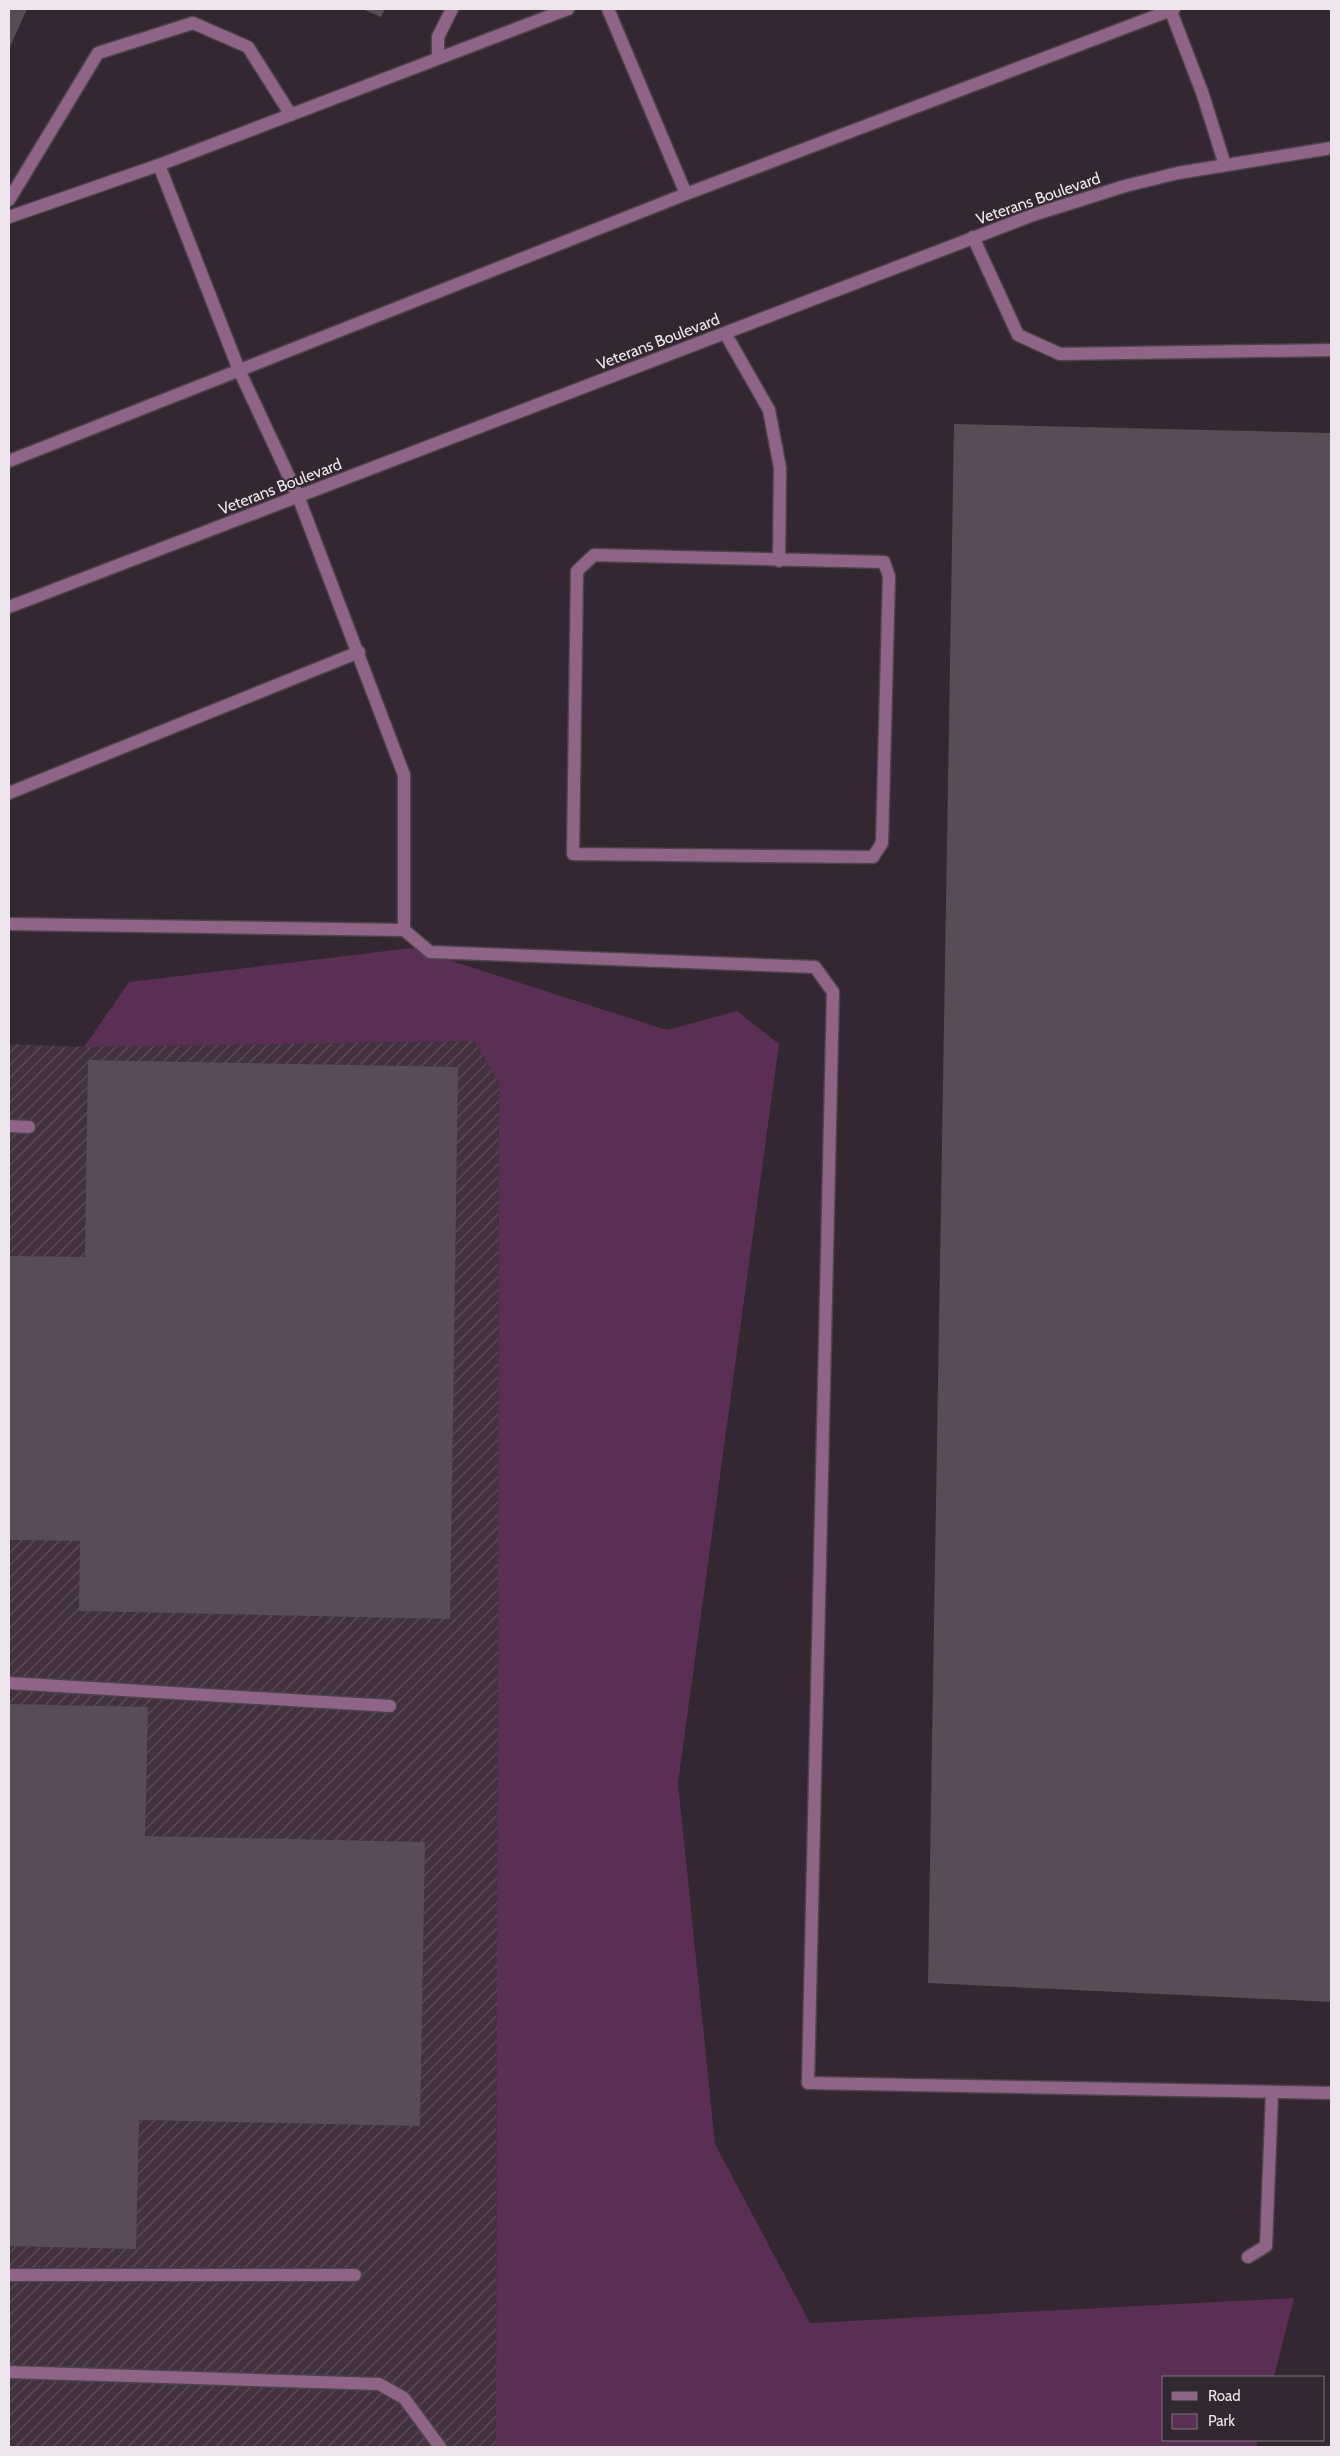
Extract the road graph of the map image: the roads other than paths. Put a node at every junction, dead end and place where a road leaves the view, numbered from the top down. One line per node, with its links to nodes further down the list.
1 (452, 9): 6 (street)
2 (568, 9): 6 (street)
3 (608, 9): 11 (street)
4 (1170, 9): 5 (street); 10 (street); 11 (street)
5 (1174, 9)
6 (438, 58): 7 (street)
7 (291, 115): 9 (street); 12 (street)
8 (1331, 148): 10 (street, Veterans Boulevard)
9 (160, 165): 13 (street); 17 (street)
10 (1225, 165): 14 (street, Veterans Boulevard)
11 (686, 194): 17 (street)
12 (9, 200)
13 (9, 217)
14 (972, 237): 15 (street, Veterans Boulevard); 16 (street)
15 (725, 332): 19 (street, Veterans Boulevard); 20 (street)
16 (1331, 350)
17 (239, 370): 18 (street); 19 (street)
18 (9, 461)
19 (298, 496): 21 (street, Veterans Boulevard); 22 (street)
20 (779, 561): 20 (street)
21 (9, 607)
22 (359, 652): 23 (street); 25 (street)
23 (9, 793)
24 (9, 924): 25 (street)
25 (404, 930): 30 (street)
26 (9, 1126): 27 (street)
27 (29, 1127)
28 (9, 1683): 29 (street)
29 (390, 1706)
30 (1272, 2093): 31 (street); 32 (street)
31 (1331, 2093)
32 (1248, 2257)
33 (9, 2275): 34 (street)
34 (355, 2275)
35 (9, 2372): 36 (street)
36 (440, 2447)

